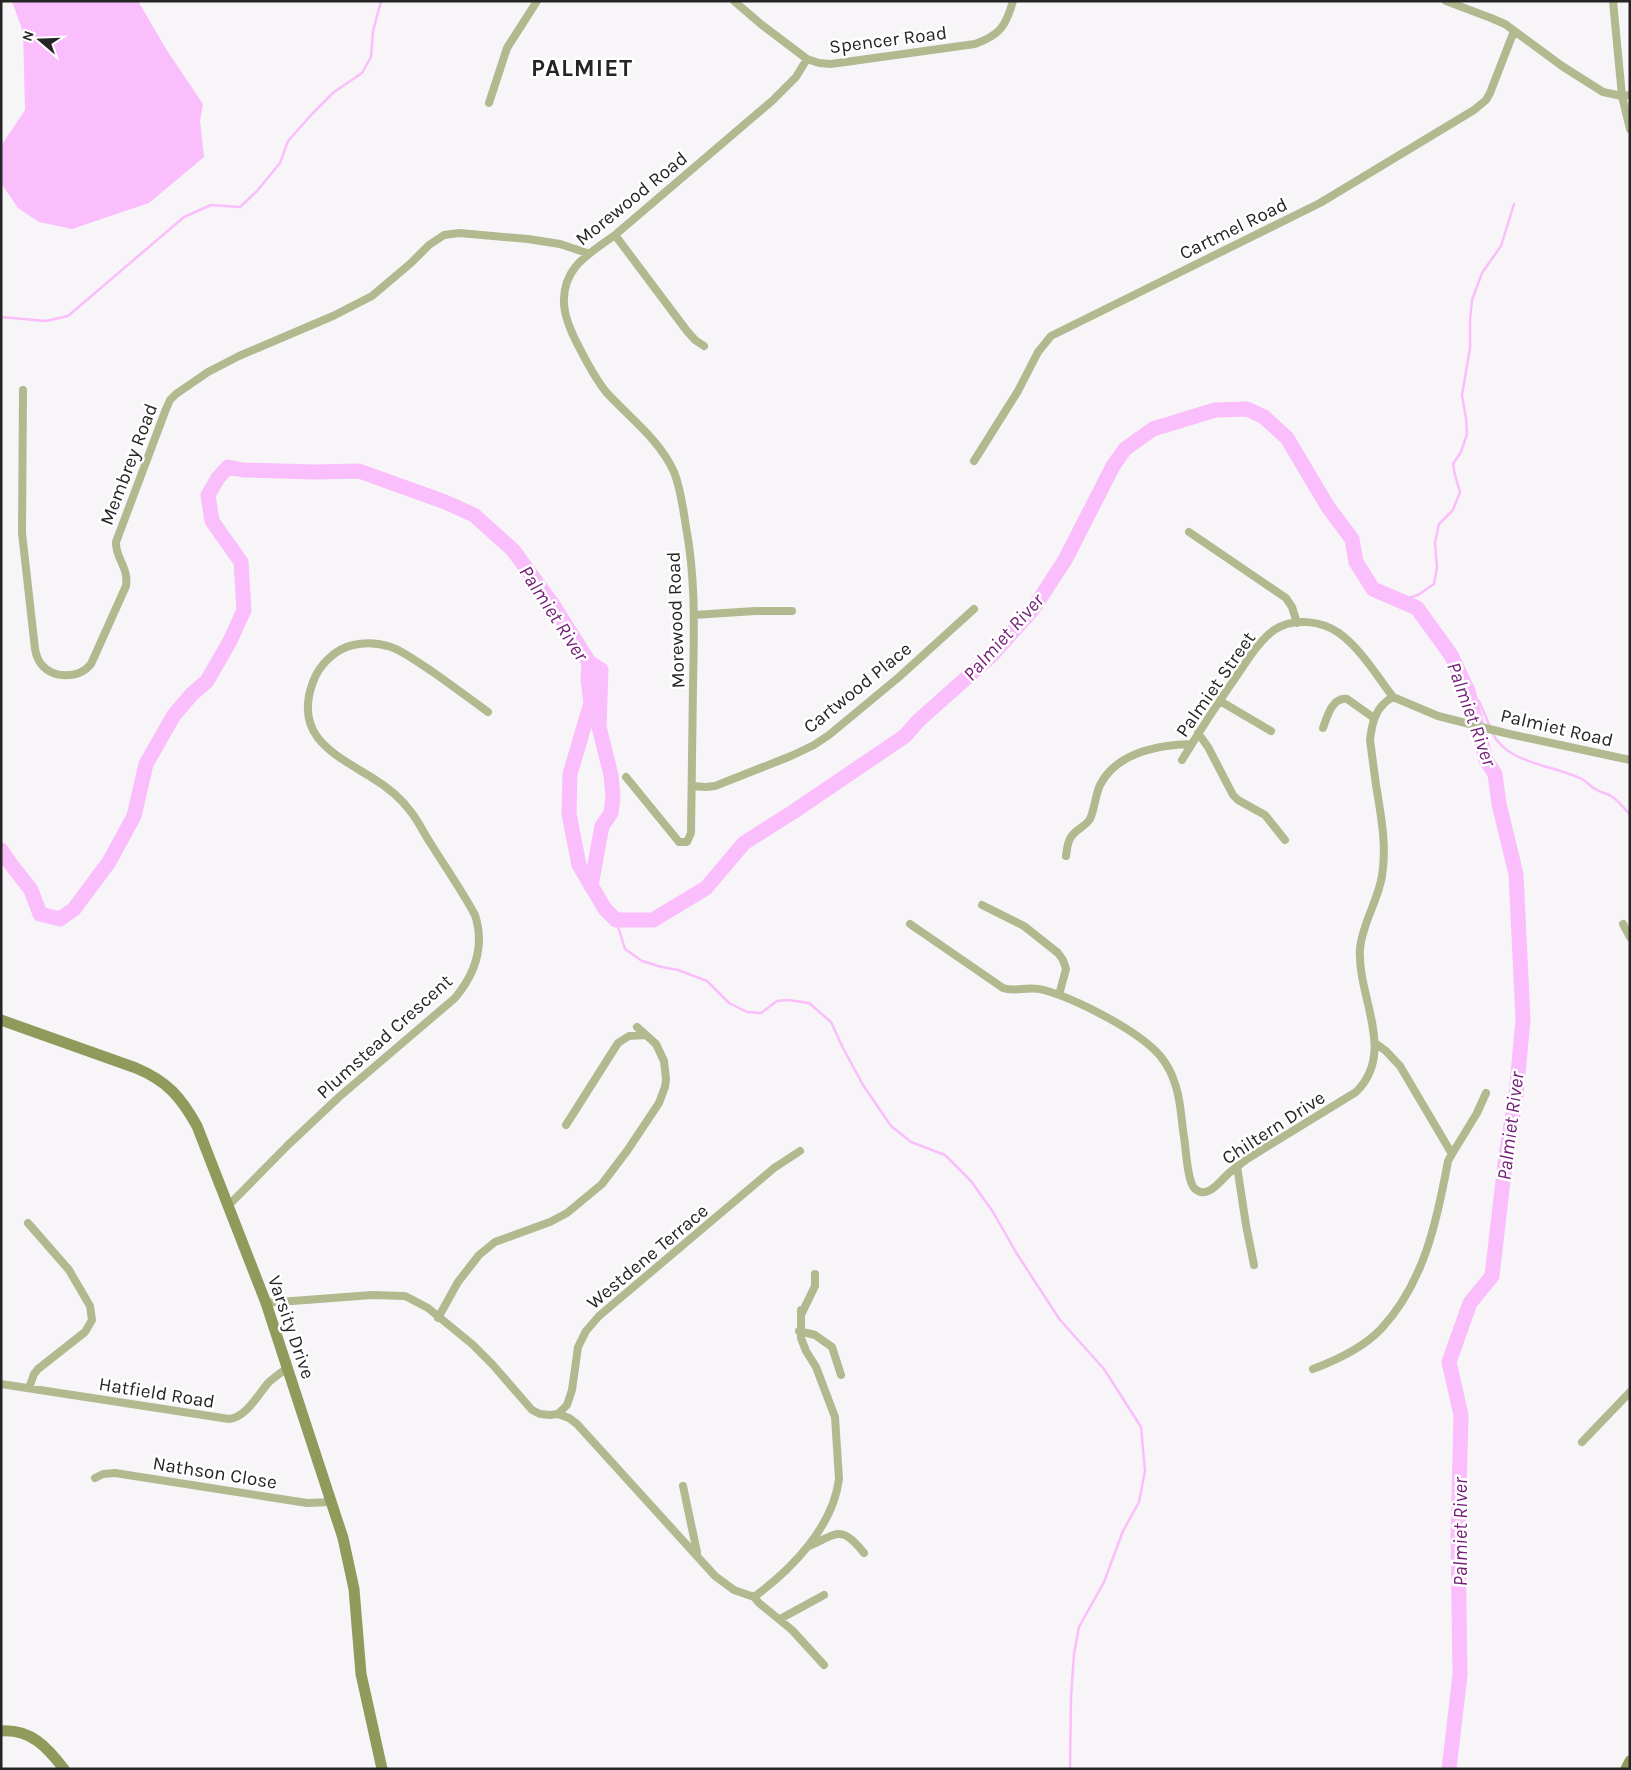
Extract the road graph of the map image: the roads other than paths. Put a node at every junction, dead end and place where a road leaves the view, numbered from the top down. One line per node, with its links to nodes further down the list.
1 (537, 1): 9 (street)
2 (734, 1): 7 (street, Spencer Road)
3 (1013, 1): 7 (street, Spencer Road)
4 (1446, 1): 6 (street)
5 (1614, 1): 8 (street)
6 (1514, 30): 8 (street); 15 (street, Cartmel Road)
7 (807, 59): 11 (street, Morewood Road)
8 (1626, 95): 10 (street)
9 (489, 103)
10 (1630, 129)
11 (615, 235): 12 (street, Morewood Road); 13 (street)
12 (587, 253): 14 (street, Membrey Road); 19 (street, Morewood Road)
13 (704, 346)
14 (23, 390)
15 (974, 461)
16 (1189, 532): 20 (street)
17 (974, 609): 32 (street, Cartwood Place)
18 (792, 611): 19 (street)
19 (694, 615): 32 (street, Morewood Road)
20 (1297, 623): 21 (street, Palmiet Street); 22 (street, Palmiet Street)
21 (1393, 697): 24 (street); 30 (street, Palmiet Road)
22 (1220, 701): 26 (street); 27 (street, Palmiet Street)
23 (488, 712): 49 (street, Plumstead Crescent)
24 (1374, 718): 25 (street); 43 (street, Chiltern Drive)
25 (1323, 728)
26 (1271, 731)
27 (1198, 733): 28 (street, Palmiet Street); 33 (street)
28 (1191, 744): 29 (street, Palmiet Street); 34 (street)
29 (1182, 760)
30 (1630, 760)
31 (626, 777): 32 (street, Morewood Road)
32 (692, 786)
33 (1284, 840)
34 (1066, 856)
35 (982, 905): 39 (street)
36 (910, 924): 39 (street, Chiltern Drive)
37 (1623, 924): 38 (street)
38 (1630, 937)
39 (1059, 995): 48 (street, Chiltern Drive)
40 (1, 1020): 49 (street, Varsity Drive)
41 (637, 1027): 42 (street)
42 (646, 1035): 45 (street); 54 (street)
43 (1375, 1043): 47 (street); 48 (street, Chiltern Drive)
44 (1486, 1092): 47 (street)
45 (566, 1125)
46 (800, 1151): 62 (street, Westdene Terrace)
47 (1452, 1154): 57 (street)
48 (1237, 1166): 51 (street)
49 (228, 1206): 53 (street, Varsity Drive)
50 (28, 1223): 60 (street)
51 (1254, 1265)
52 (815, 1274): 55 (street)
53 (266, 1303): 54 (street); 56 (street, Varsity Drive)
54 (438, 1318): 62 (street)
55 (800, 1331): 58 (street); 67 (street)
56 (288, 1368): 60 (street, Hatfield Road); 66 (street, Varsity Drive)
57 (1313, 1370)
58 (840, 1375)
59 (1, 1384): 60 (street, Hatfield Road)
60 (29, 1388)
61 (1630, 1392): 63 (street)
62 (558, 1414): 69 (street)
63 (1582, 1442)
64 (95, 1478): 66 (street, Nathson Close)
65 (683, 1486): 69 (street)
66 (332, 1502): 77 (street, Varsity Drive)
67 (807, 1547): 68 (street); 71 (street)
68 (864, 1553)
69 (697, 1554): 71 (street)
70 (824, 1595): 72 (street)
71 (754, 1597): 72 (street)
72 (780, 1619): 73 (street)
73 (824, 1665)
74 (1, 1731): 76 (street)
75 (1630, 1761): 78 (street)
76 (64, 1769)
77 (382, 1769)
78 (1626, 1769)

